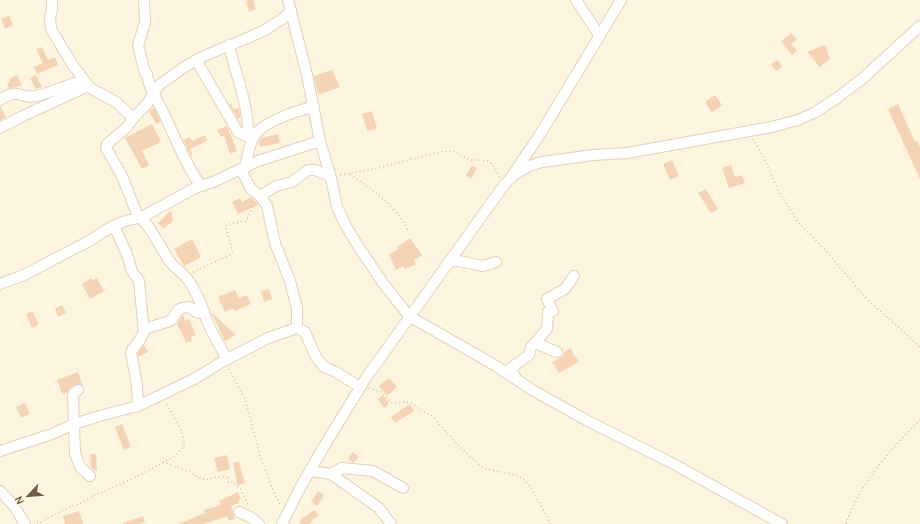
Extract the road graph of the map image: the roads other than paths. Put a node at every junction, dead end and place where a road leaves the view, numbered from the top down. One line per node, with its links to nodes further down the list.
1 (52, 0): 11 (street)
2 (144, 0): 12 (street)
3 (288, 0): 6 (street)
4 (576, 0): 8 (street)
5 (621, 0): 8 (street)
6 (291, 11): 9 (street); 14 (street)
7 (920, 26): 21 (street)
8 (599, 35): 21 (street)
9 (229, 45): 10 (street); 17 (street)
10 (196, 60): 12 (street); 17 (street)
11 (86, 83): 13 (street); 15 (street); 16 (street)
12 (153, 94): 15 (street); 22 (street)
13 (0, 100)
14 (314, 107): 17 (street); 18 (street)
15 (133, 118): 24 (street)
16 (0, 128)
17 (250, 138): 19 (street)
18 (320, 141): 19 (street); 20 (street)
19 (243, 169): 22 (street); 23 (street)
20 (330, 176): 23 (street); 31 (street)
21 (513, 176): 26 (street)
22 (201, 186): 24 (street)
23 (260, 196): 32 (street)
24 (139, 217): 25 (street); 30 (street)
25 (114, 226): 29 (street); 33 (street)
26 (448, 262): 27 (street); 31 (street)
27 (496, 262)
28 (574, 276): 34 (street)
29 (0, 284)
30 (204, 311): 33 (street); 36 (street)
31 (409, 317): 37 (street); 38 (street)
32 (297, 328): 36 (street); 38 (street)
33 (144, 329): 40 (street)
34 (535, 342): 35 (street); 37 (street)
35 (557, 352)
36 (226, 360): 40 (street)
37 (516, 379): 53 (street)
38 (360, 387): 43 (street)
39 (78, 390): 41 (street)
40 (138, 406): 41 (street)
41 (74, 424): 42 (street); 45 (street)
42 (0, 451)
43 (310, 471): 44 (street); 51 (street)
44 (331, 474): 46 (street); 52 (street)
45 (90, 476)
46 (403, 488)
47 (0, 490): 49 (street)
48 (239, 512): 50 (street)
49 (25, 524)
50 (259, 524)
51 (282, 524)
52 (391, 524)
53 (782, 524)

